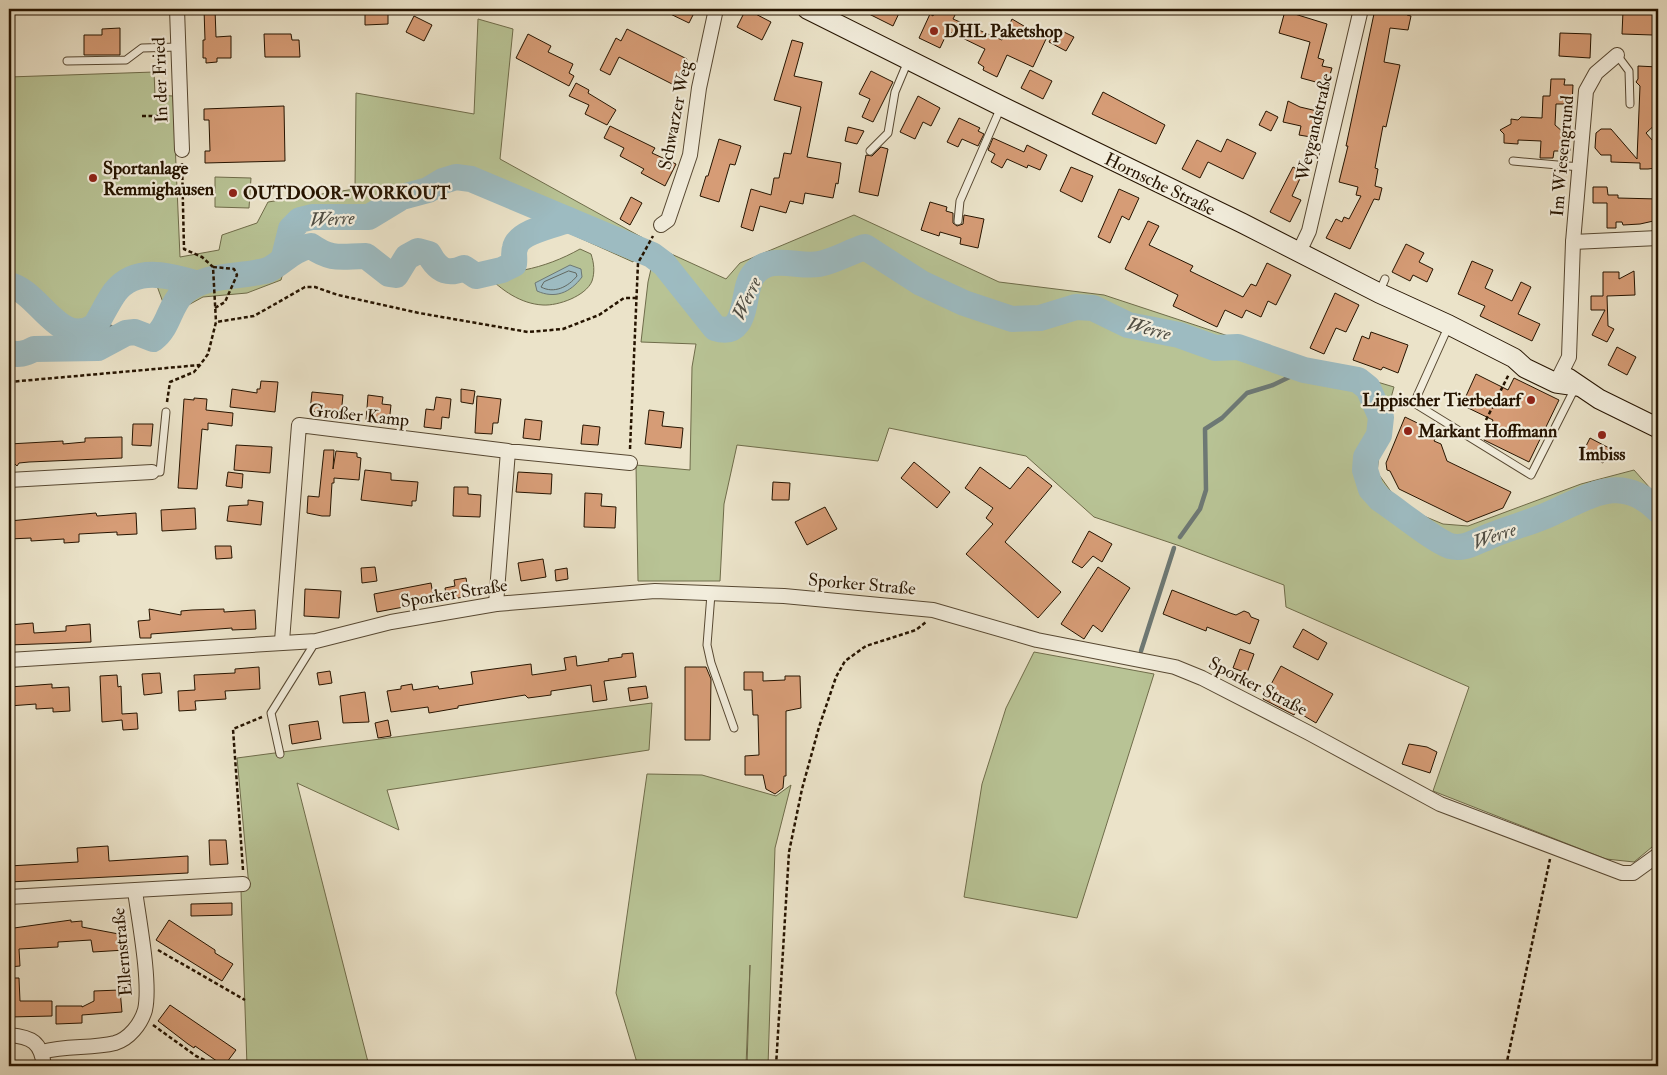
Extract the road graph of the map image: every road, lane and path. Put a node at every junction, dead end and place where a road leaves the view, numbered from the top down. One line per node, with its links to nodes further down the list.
1 (177, 9): 5 (street, In der Fried)
2 (716, 9): 18 (street, Schwarzer Weg)
3 (807, 9): 7 (main road, Hornsche Straße)
4 (1361, 9): 22 (street, Weygandstraße)
5 (178, 47): 8 (lane); 12 (street, In der Fried)
6 (1617, 55): 9 (lane); 16 (street, Im Wiesengrund)
7 (908, 60): 10 (main road, Hornsche Straße); 14 (lane)
8 (67, 61)
9 (1630, 104)
10 (1001, 106): 17 (lane); 22 (main road, Hornsche Straße)
11 (142, 116): 12 (path)
12 (180, 116): 13 (street, In der Fried)
13 (182, 150): 23 (path)
14 (870, 151)
15 (1513, 162): 16 (lane)
16 (1580, 167): 20 (street, Im Wiesengrund)
17 (958, 221)
18 (661, 224)
19 (1658, 238): 20 (street, Im Wiesengrund)
20 (1573, 242): 32 (street, Im Wiesengrund)
21 (648, 248): 24 (path)
22 (1302, 258): 27 (main road, Hornsche Straße)
23 (213, 267): 25 (path); 25 (path)
24 (638, 298): 26 (path); 39 (path)
25 (214, 308): 26 (path)
26 (216, 322): 31 (path)
27 (1449, 325): 30 (main road, Hornsche Straße); 34 (lane)
28 (1658, 331): 29 (lane)
29 (1658, 363)
30 (1512, 364): 32 (main road, Hornsche Straße); 36 (path)
31 (200, 365): 33 (path); 35 (path)
32 (1559, 377): 34 (main road, Hornsche Straße)
33 (9, 382)
34 (1577, 386): 37 (main road, Hornsche Straße)
35 (166, 412): 40 (lane)
36 (1486, 420)
37 (1658, 428)
38 (508, 451): 39 (street, Großer Kamp); 43 (street); 45 (street, Großer Kamp)
39 (630, 463)
40 (152, 472): 41 (street)
41 (9, 480)
42 (711, 594): 43 (street, Sporker Straße); 44 (street, Sporker Straße); 49 (lane)
43 (496, 604): 46 (street, Sporker Straße)
44 (933, 610): 51 (street, Sporker Straße); 62 (path)
45 (282, 641): 46 (street, Sporker Straße); 47 (street, Sporker Straße)
46 (316, 641): 48 (lane)
47 (9, 660)
48 (270, 713): 50 (lane); 53 (path)
49 (734, 728)
50 (280, 754)
51 (1552, 846): 52 (street, Sporker Straße); 63 (path)
52 (1658, 855)
53 (244, 884): 54 (street, Ellernstraße)
54 (135, 891): 55 (street, Ellernstraße); 56 (street, Ellernstraße)
55 (9, 896)
56 (141, 941): 57 (path); 58 (street, Ellernstraße)
57 (245, 1000)
58 (141, 1017): 60 (street, Ellernstraße); 61 (path)
59 (9, 1035): 60 (street, Ellernstraße)
60 (43, 1059)
61 (217, 1066)
62 (776, 1066)
63 (1506, 1066)

